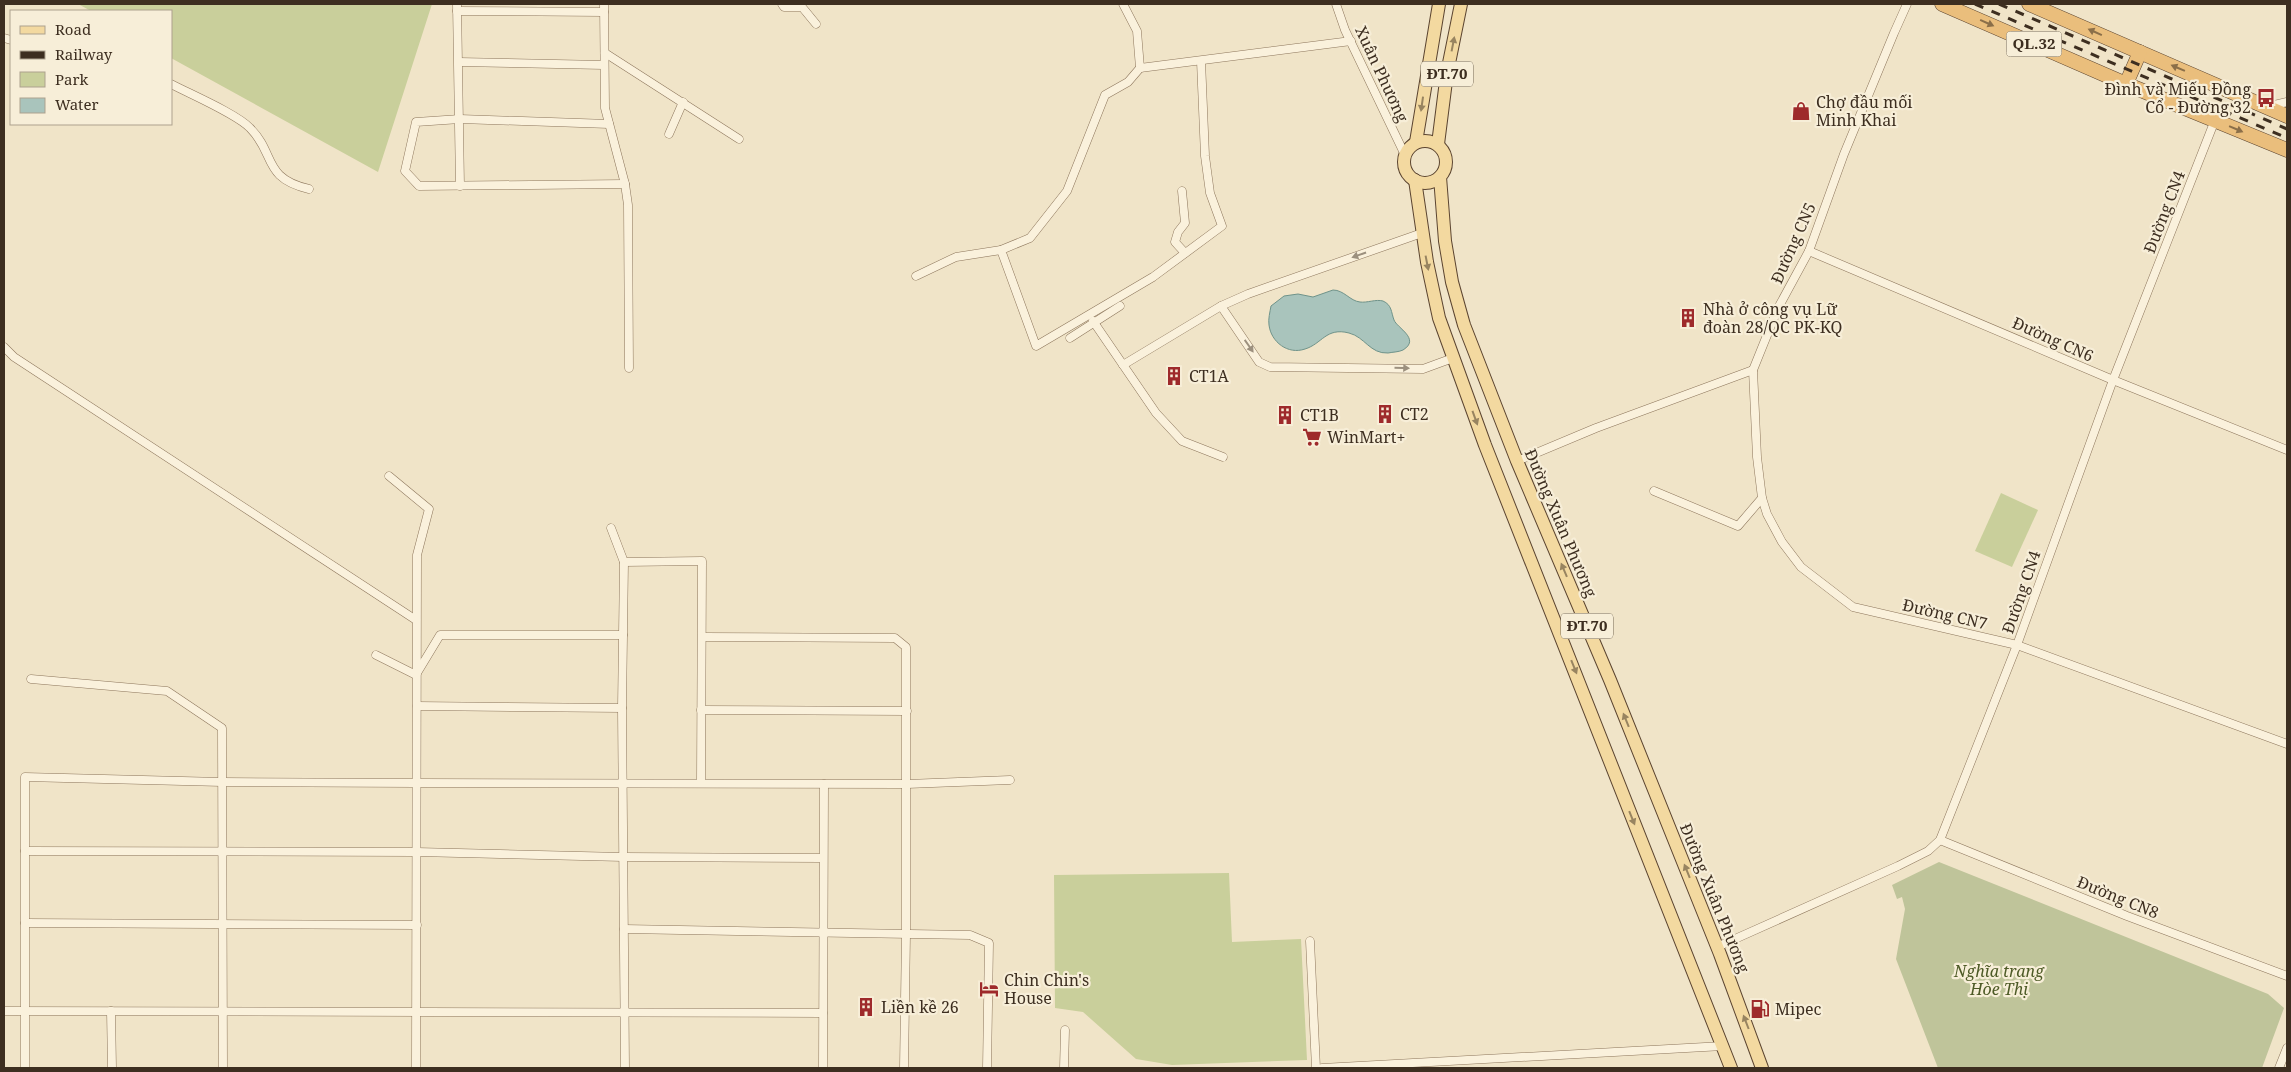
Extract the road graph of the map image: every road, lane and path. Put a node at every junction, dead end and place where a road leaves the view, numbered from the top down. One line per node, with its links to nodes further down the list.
1 (519, 4): 12 (street)
2 (782, 4): 13 (street)
3 (1123, 4): 20 (street)
4 (1336, 4): 14 (street, Xuân Phương)
5 (1439, 4): 32 (main road, ĐT.70, one-way to 32)
6 (1461, 4): 33 (main road, ĐT.70, one-way to 6)
7 (1908, 4): 44 (street, Đường CN5)
8 (1942, 4): 21 (highway, QL.32, one-way to 21)
9 (2029, 4): 15 (highway, QL.32, one-way to 9)
10 (457, 8): 12 (street); 18 (street)
11 (604, 8): 12 (street); 16 (street)
12 (520, 13)
13 (816, 24)
14 (1351, 41): 17 (street); 35 (street, Xuân Phương)
15 (2140, 52): 21 (highway); 25 (highway, QL.32, one-way to 15)
16 (605, 53): 19 (street); 23 (street)
17 (1201, 61): 20 (street); 45 (street)
18 (459, 62): 19 (street); 27 (street)
19 (604, 65): 29 (street)
20 (1140, 68): 43 (street)
21 (2126, 84): 28 (highway, QL.32)
22 (172, 85): 40 (street)
23 (684, 102): 30 (street); 31 (street)
24 (2287, 102): 25 (street)
25 (2267, 107): 26 (highway, QL.32)
26 (2287, 116)
27 (460, 119): 29 (street); 39 (street); 39 (street)
28 (2215, 120): 34 (highway, QL.32, one-way to 34); 56 (street, Đường CN4)
29 (609, 124): 38 (street)
30 (669, 134)
31 (740, 139)
32 (1416, 142): 33 (main road); 35 (main road)
33 (1438, 144): 36 (main road)
34 (2287, 150)
35 (1405, 155): 37 (main road)
36 (1440, 177): 37 (main road); 59 (main road, Đường Xuân Phương / ĐT.70)
37 (1415, 180): 42 (main road, ĐT.70)
38 (625, 184): 39 (street); 54 (street)
39 (460, 186)
40 (309, 189)
41 (1182, 190): 45 (street)
42 (1422, 234): 48 (street, one-way to 48); 52 (main road, ĐT.70, one-way to 52)
43 (1001, 250): 45 (street); 46 (street)
44 (1808, 251): 55 (street, Đường CN5); 56 (street, Đường CN6)
45 (1184, 253)
46 (916, 276)
47 (1120, 306): 49 (street)
48 (1221, 306): 52 (street, one-way to 52); 53 (street)
49 (1094, 321): 50 (street); 53 (street)
50 (1070, 338)
51 (4, 347): 65 (street)
52 (1453, 358): 107 (main road, ĐT.70, one-way to 107)
53 (1123, 365): 58 (street)
54 (628, 368)
55 (1753, 370): 59 (street); 62 (street, Đường CN7)
56 (2113, 380): 57 (street, Đường CN6); 68 (street, Đường CN4)
57 (2287, 450)
58 (1223, 457)
59 (1517, 461): 97 (main road, Đường Xuân Phương / ĐT.70, one-way to 59)
60 (389, 476): 65 (street)
61 (1654, 491): 62 (street)
62 (1762, 498): 68 (street, Đường CN7)
63 (611, 528): 64 (street)
64 (624, 562): 66 (street); 67 (street)
65 (416, 620): 70 (street)
66 (623, 635): 70 (street); 73 (street)
67 (703, 637): 74 (street); 75 (street)
68 (2017, 645): 76 (street, Đường CN7); 84 (street, Đường CN4)
69 (376, 655): 70 (street)
70 (416, 675): 72 (street)
71 (31, 679): 78 (street)
72 (417, 706): 73 (street); 80 (street)
73 (622, 708): 81 (street)
74 (701, 710): 75 (street); 79 (street)
75 (908, 710): 83 (street)
76 (2287, 744)
77 (1010, 780): 83 (street)
78 (222, 782): 80 (street); 85 (street); 86 (street)
79 (701, 782): 81 (street); 82 (street)
80 (417, 783): 81 (street); 87 (street)
81 (623, 783): 88 (street)
82 (824, 784): 83 (street); 89 (street)
83 (907, 784): 95 (street)
84 (1940, 840): 97 (street); 98 (street, Đường CN8)
85 (25, 851): 86 (street); 90 (street)
86 (222, 852): 87 (street); 91 (street)
87 (417, 852): 88 (street); 92 (street)
88 (623, 857): 89 (street); 93 (street)
89 (822, 858): 94 (street)
90 (25, 924): 91 (street); 100 (street)
91 (222, 924): 92 (street); 102 (street)
92 (417, 925): 103 (street)
93 (624, 929): 94 (street); 104 (street)
94 (823, 932): 95 (street); 105 (street)
95 (906, 934): 115 (street); 116 (street)
96 (1310, 942): 118 (street)
97 (1717, 947): 122 (main road, Đường Xuân Phương / ĐT.70, one-way to 97)
98 (2287, 976)
99 (4, 1011): 100 (street)
100 (25, 1011): 101 (street); 109 (street)
101 (111, 1011): 102 (street); 110 (street)
102 (223, 1012): 103 (street); 111 (street)
103 (416, 1012): 104 (street); 112 (street)
104 (624, 1013): 105 (street); 113 (street)
105 (823, 1013): 114 (street)
106 (1065, 1030): 117 (street)
107 (1723, 1046): 120 (street); 121 (main road, ĐT.70)
108 (2287, 1048): 123 (street)
109 (25, 1068)
110 (112, 1068)
111 (223, 1068)
112 (416, 1068)
113 (624, 1068)
114 (823, 1068)
115 (904, 1068)
116 (987, 1068)
117 (1064, 1068)
118 (1316, 1068)
119 (1322, 1068): 120 (street)
120 (1330, 1068)
121 (1731, 1068)
122 (1762, 1068)
123 (2280, 1068)

